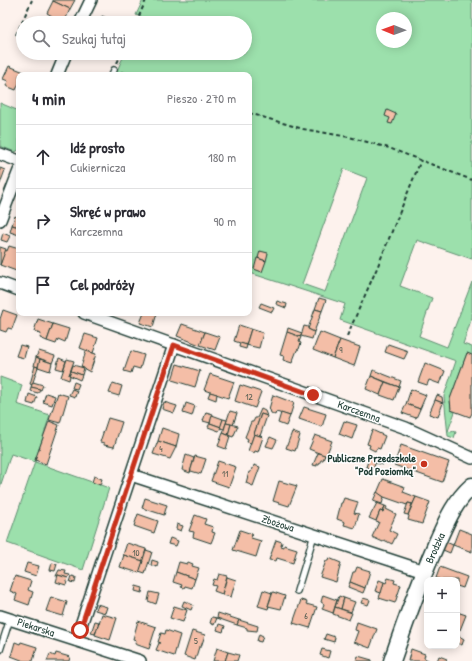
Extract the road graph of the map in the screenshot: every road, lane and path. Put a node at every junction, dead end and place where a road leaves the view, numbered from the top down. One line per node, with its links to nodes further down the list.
1 (32, 0): 4 (path)
2 (90, 0): 5 (street)
3 (146, 0): 6 (path)
4 (25, 16)
5 (83, 16)
6 (139, 16)
7 (63, 60): 9 (street)
8 (119, 60): 10 (path)
9 (58, 72)
10 (113, 72)
11 (252, 115): 14 (path)
12 (0, 154): 13 (street)
13 (16, 160)
14 (421, 160): 16 (path); 21 (path)
15 (16, 179): 17 (street)
16 (472, 180)
17 (0, 220)
18 (0, 283): 19 (street)
19 (16, 289)
20 (100, 316): 22 (street, Karczemna)
21 (347, 336)
22 (174, 345): 23 (street, Karczemna); 24 (street)
23 (472, 458)
24 (132, 475): 26 (street, Zbożowa); 30 (street)
25 (472, 486): 27 (street, Brodzka)
26 (314, 535): 27 (street, Zbożowa); 28 (lane)
27 (424, 571): 33 (street, Brodzka)
28 (297, 591)
29 (5, 617): 30 (street, Piekarska); 31 (lane)
30 (76, 640): 32 (street, Piekarska)
31 (0, 650)
32 (140, 661)
33 (392, 661)

